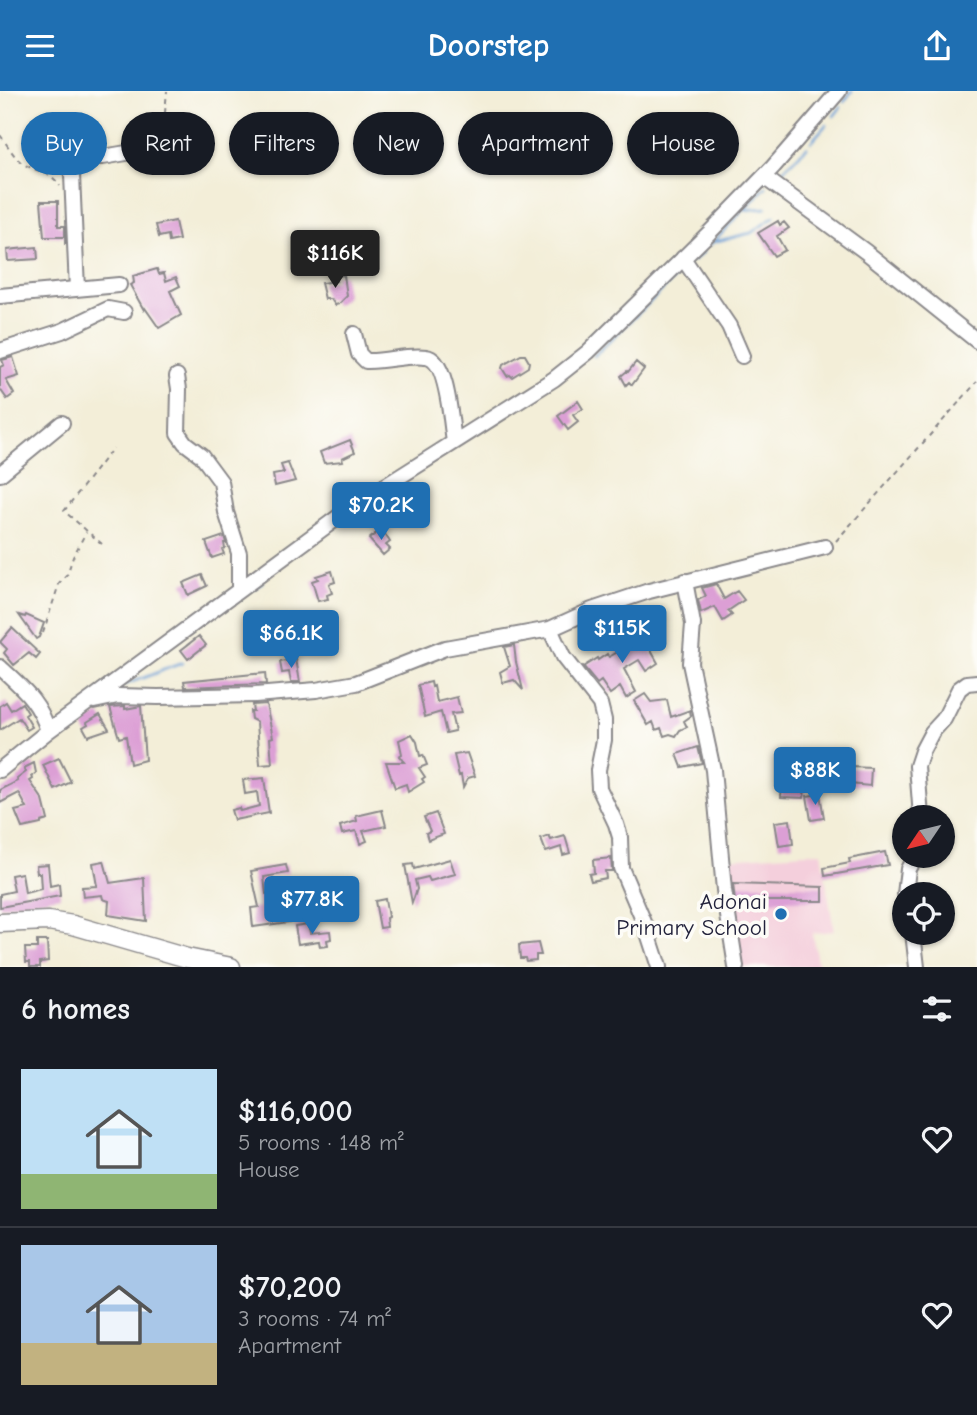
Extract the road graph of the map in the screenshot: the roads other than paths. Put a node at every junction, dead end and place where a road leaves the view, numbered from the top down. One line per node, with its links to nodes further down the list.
1 (839, 91): 3 (street)
2 (121, 154): 6 (street)
3 (764, 177): 4 (street); 10 (street)
4 (683, 258): 12 (street); 15 (street)
5 (120, 285): 6 (street)
6 (77, 289): 7 (street)
7 (0, 296)
8 (124, 312): 11 (street)
9 (354, 334): 15 (street)
10 (977, 341)
11 (0, 351)
12 (742, 356)
13 (177, 376): 19 (street)
14 (62, 422): 16 (street)
15 (454, 442): 19 (street)
16 (0, 474)
17 (825, 547): 18 (street)
18 (685, 581): 20 (street); 33 (street)
19 (239, 590): 23 (street)
20 (550, 629): 23 (street); 32 (street)
21 (0, 667): 24 (street)
22 (977, 682): 28 (street)
23 (89, 702): 25 (street)
24 (43, 713): 25 (street); 26 (street)
25 (48, 731): 26 (street)
26 (29, 747): 27 (street)
27 (0, 770)
28 (920, 805)
29 (0, 923): 31 (main road)
30 (914, 945): 34 (street)
31 (232, 967)
32 (659, 967)
33 (736, 967)
34 (917, 967)

